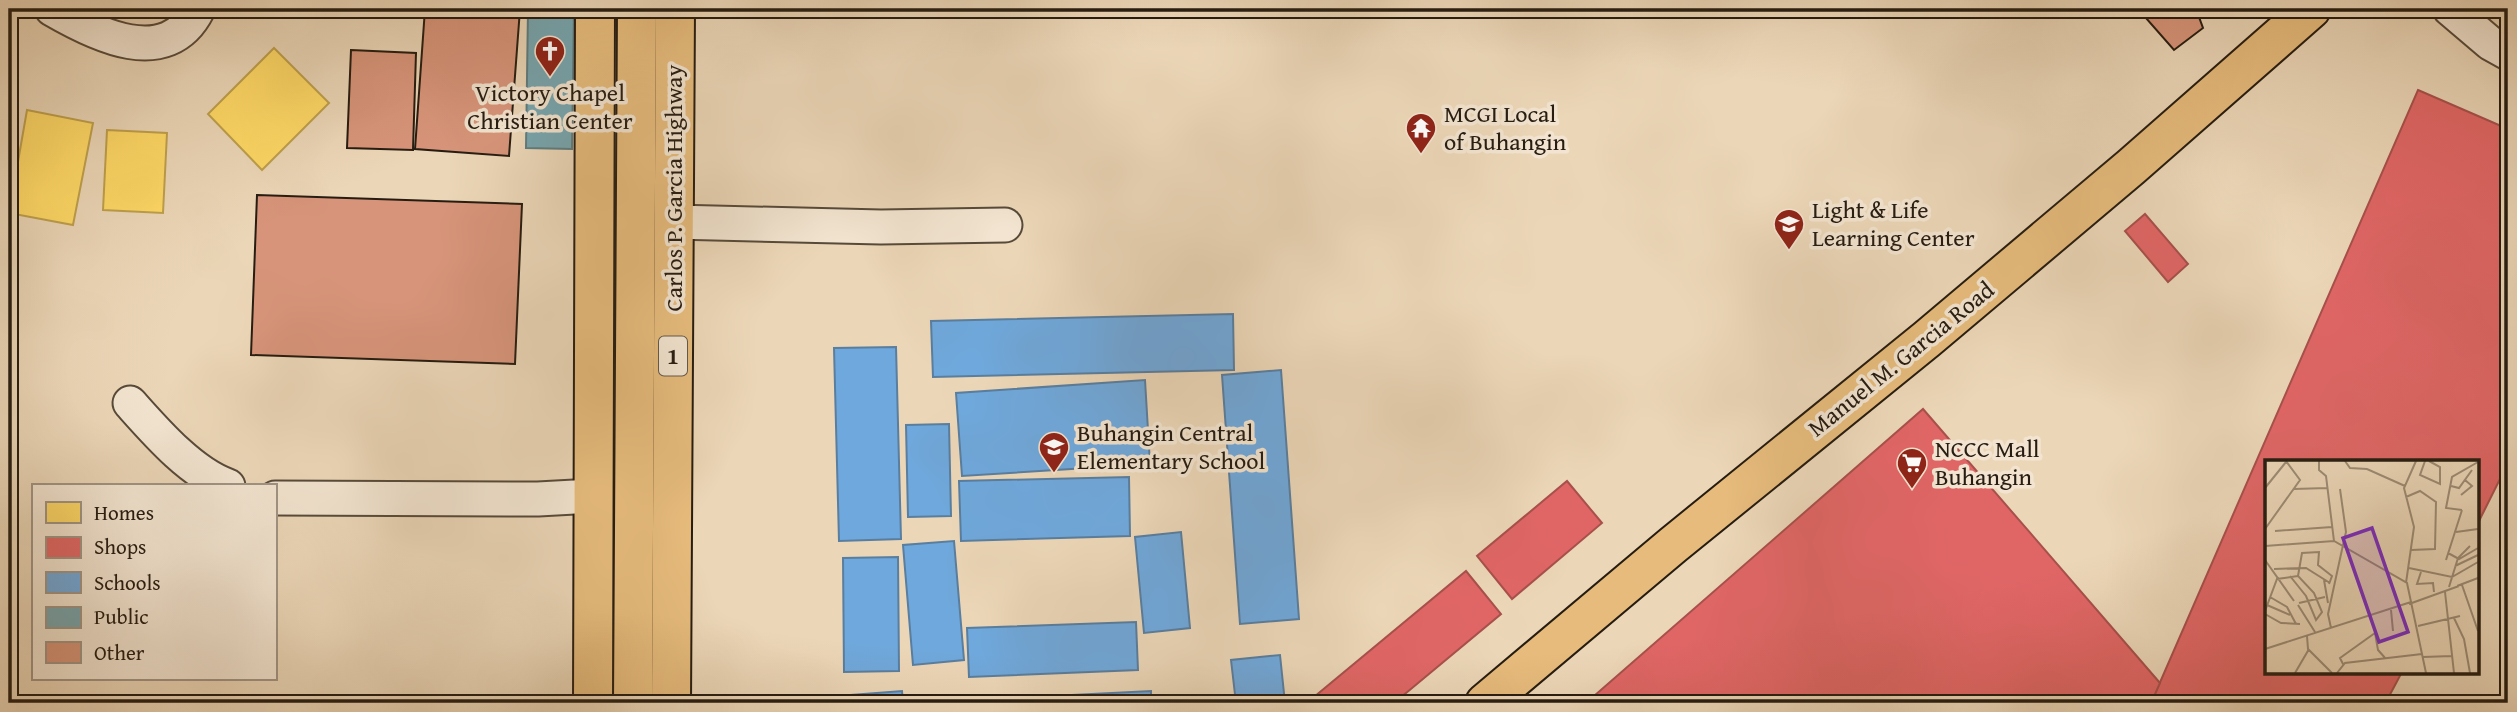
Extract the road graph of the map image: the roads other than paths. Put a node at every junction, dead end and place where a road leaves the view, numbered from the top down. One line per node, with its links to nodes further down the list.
1 (52, 9): 2 (street)
2 (198, 9)
3 (595, 9): 13 (main road)
4 (637, 9): 16 (main road, Carlos P. Garcia Highway / 1)
5 (675, 9): 9 (main road, Carlos P. Garcia Highway / 1)
6 (2311, 9): 18 (main road, Manuel M. Garcia Road)
7 (2450, 9): 8 (street)
8 (2508, 53)
9 (674, 222): 10 (street); 17 (main road, Carlos P. Garcia Highway / 1)
10 (1005, 225)
11 (130, 402): 12 (street)
12 (224, 484)
13 (593, 496): 14 (street); 15 (main road)
14 (276, 498)
15 (593, 703)
16 (633, 703)
17 (671, 703)
18 (1485, 703)

